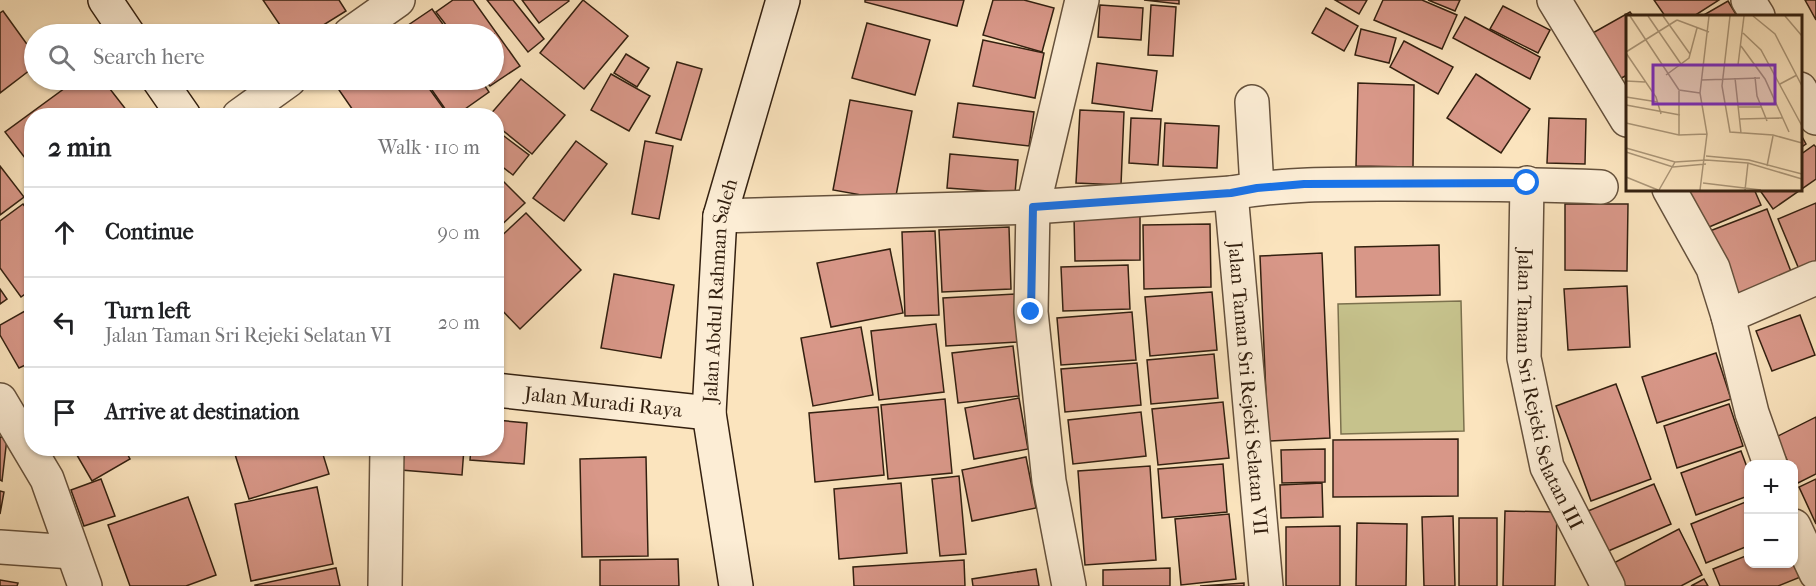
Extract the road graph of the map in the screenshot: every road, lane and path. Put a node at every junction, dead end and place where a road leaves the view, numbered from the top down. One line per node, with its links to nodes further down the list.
1 (105, 0): 8 (street)
2 (398, 0): 9 (street)
3 (783, 0): 23 (street, Jalan Abdul Rahman Saleh)
4 (1082, 0): 22 (street)
5 (1554, 0): 16 (street)
6 (1748, 0): 7 (street)
7 (1757, 15)
8 (121, 24)
9 (364, 24)
10 (166, 90): 14 (street)
11 (275, 90): 15 (street)
12 (1801, 91): 17 (street)
13 (1252, 102): 20 (street, Jalan Taman Sri Rejeki Selatan VII)
14 (178, 108)
15 (250, 108)
16 (1626, 118)
17 (1816, 118)
18 (1527, 183): 19 (street); 20 (street); 42 (street, Jalan Taman Sri Rejeki Selatan III)
19 (1600, 188)
20 (1244, 190): 22 (street); 41 (street, Jalan Taman Sri Rejeki Selatan VII)
21 (1670, 190): 25 (street)
22 (1033, 207): 23 (street); 40 (street)
23 (720, 216): 28 (street, Jalan Abdul Rahman Saleh)
24 (1816, 278): 25 (street)
25 (1728, 316): 32 (street)
26 (504, 391): 28 (street, Jalan Muradi Raya)
27 (0, 400): 29 (street)
28 (710, 413): 39 (street, Jalan Abdul Rahman Saleh)
29 (24, 440)
30 (33, 456): 35 (street)
31 (387, 456): 38 (street)
32 (1768, 460)
33 (1798, 535): 36 (street)
34 (0, 547): 35 (street)
35 (72, 552): 37 (street)
36 (1816, 573)
37 (85, 586)
38 (385, 586)
39 (736, 586)
40 (1069, 586)
41 (1266, 586)
42 (1608, 586)

